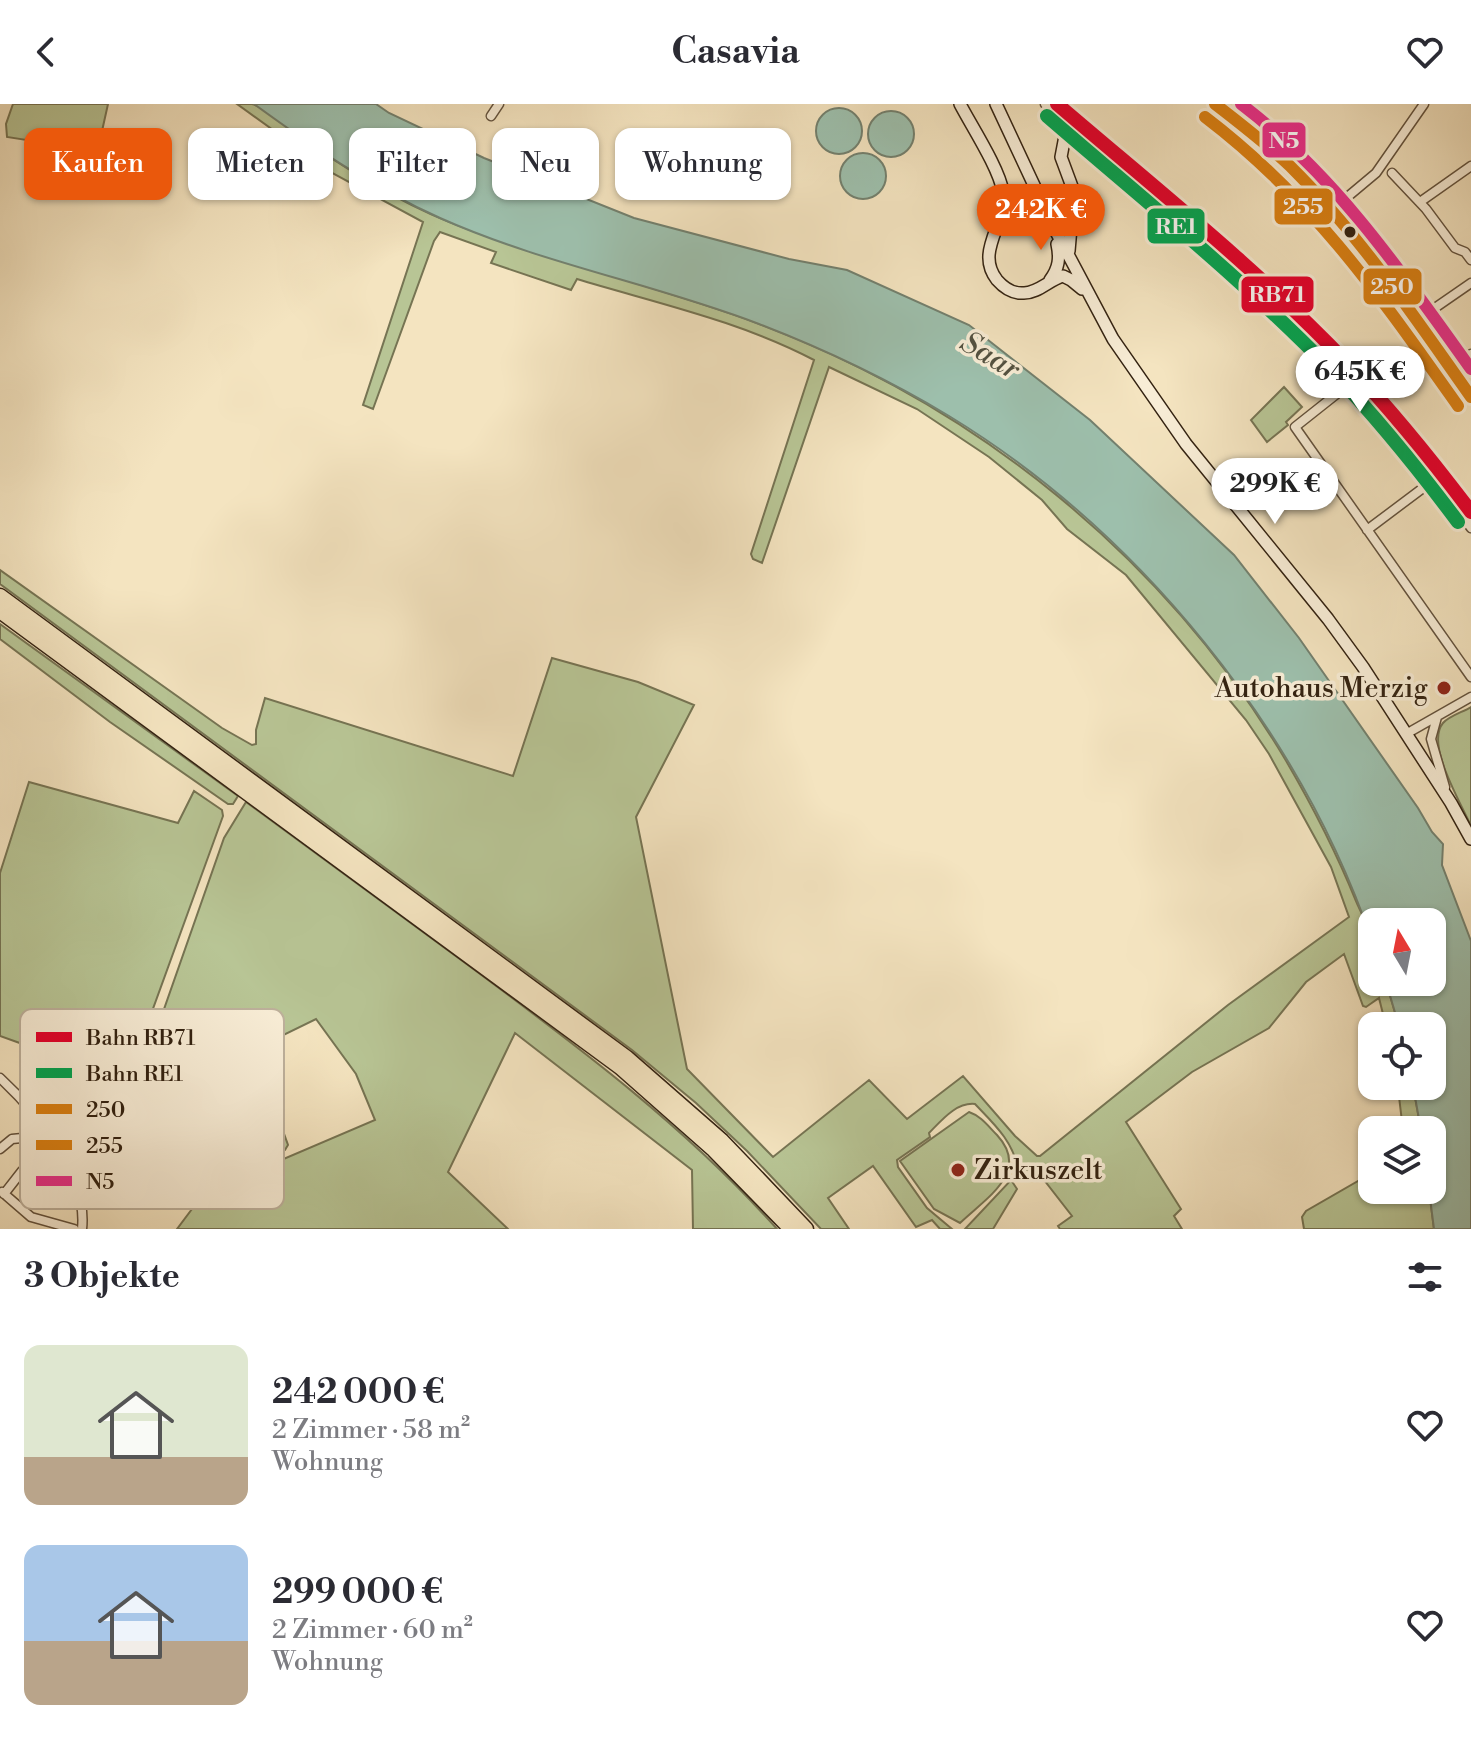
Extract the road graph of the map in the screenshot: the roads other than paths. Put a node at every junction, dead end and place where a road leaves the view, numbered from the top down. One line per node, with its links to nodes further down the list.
1 (499, 104): 7 (street)
2 (960, 104): 18 (main road)
3 (996, 104): 12 (main road)
4 (1045, 104): 8 (street)
5 (1215, 104): 14 (street)
6 (1424, 104): 14 (street)
7 (491, 116)
8 (1065, 136): 11 (main road); 24 (street)
9 (1471, 166): 13 (street)
10 (1392, 173): 13 (street)
11 (1074, 197): 12 (main road); 17 (main road)
12 (1040, 198): 15 (main road)
13 (1420, 202): 16 (street)
14 (1333, 209): 21 (street)
15 (1054, 228): 17 (main road); 18 (main road)
16 (1469, 253)
17 (1070, 260): 20 (main road)
18 (1049, 282): 20 (main road)
19 (1471, 283): 21 (street)
20 (1088, 295): 34 (main road)
21 (1416, 321): 23 (street)
22 (1471, 354): 23 (street)
23 (1449, 366): 25 (street)
24 (1353, 381): 26 (street); 28 (street)
25 (1471, 397)
26 (1435, 479): 27 (street); 28 (street)
27 (1471, 528)
28 (1367, 530): 31 (street)
29 (0, 596): 35 (highway)
30 (0, 611): 35 (highway)
31 (1471, 677)
32 (1471, 697): 33 (street)
33 (1437, 717): 34 (street); 36 (street)
34 (1406, 734): 36 (main road)
35 (236, 777): 38 (highway)
36 (1451, 803): 37 (main road)
37 (1471, 839)
38 (543, 1001): 50 (highway); 51 (highway)
39 (0, 1078): 40 (street)
40 (20, 1099)
41 (20, 1138): 42 (street)
42 (0, 1149)
43 (20, 1173): 44 (street)
44 (2, 1193): 45 (street)
45 (20, 1208)
46 (21, 1209): 48 (street)
47 (80, 1209): 49 (street)
48 (74, 1229)
49 (82, 1229)
50 (791, 1229)
51 (806, 1229)

